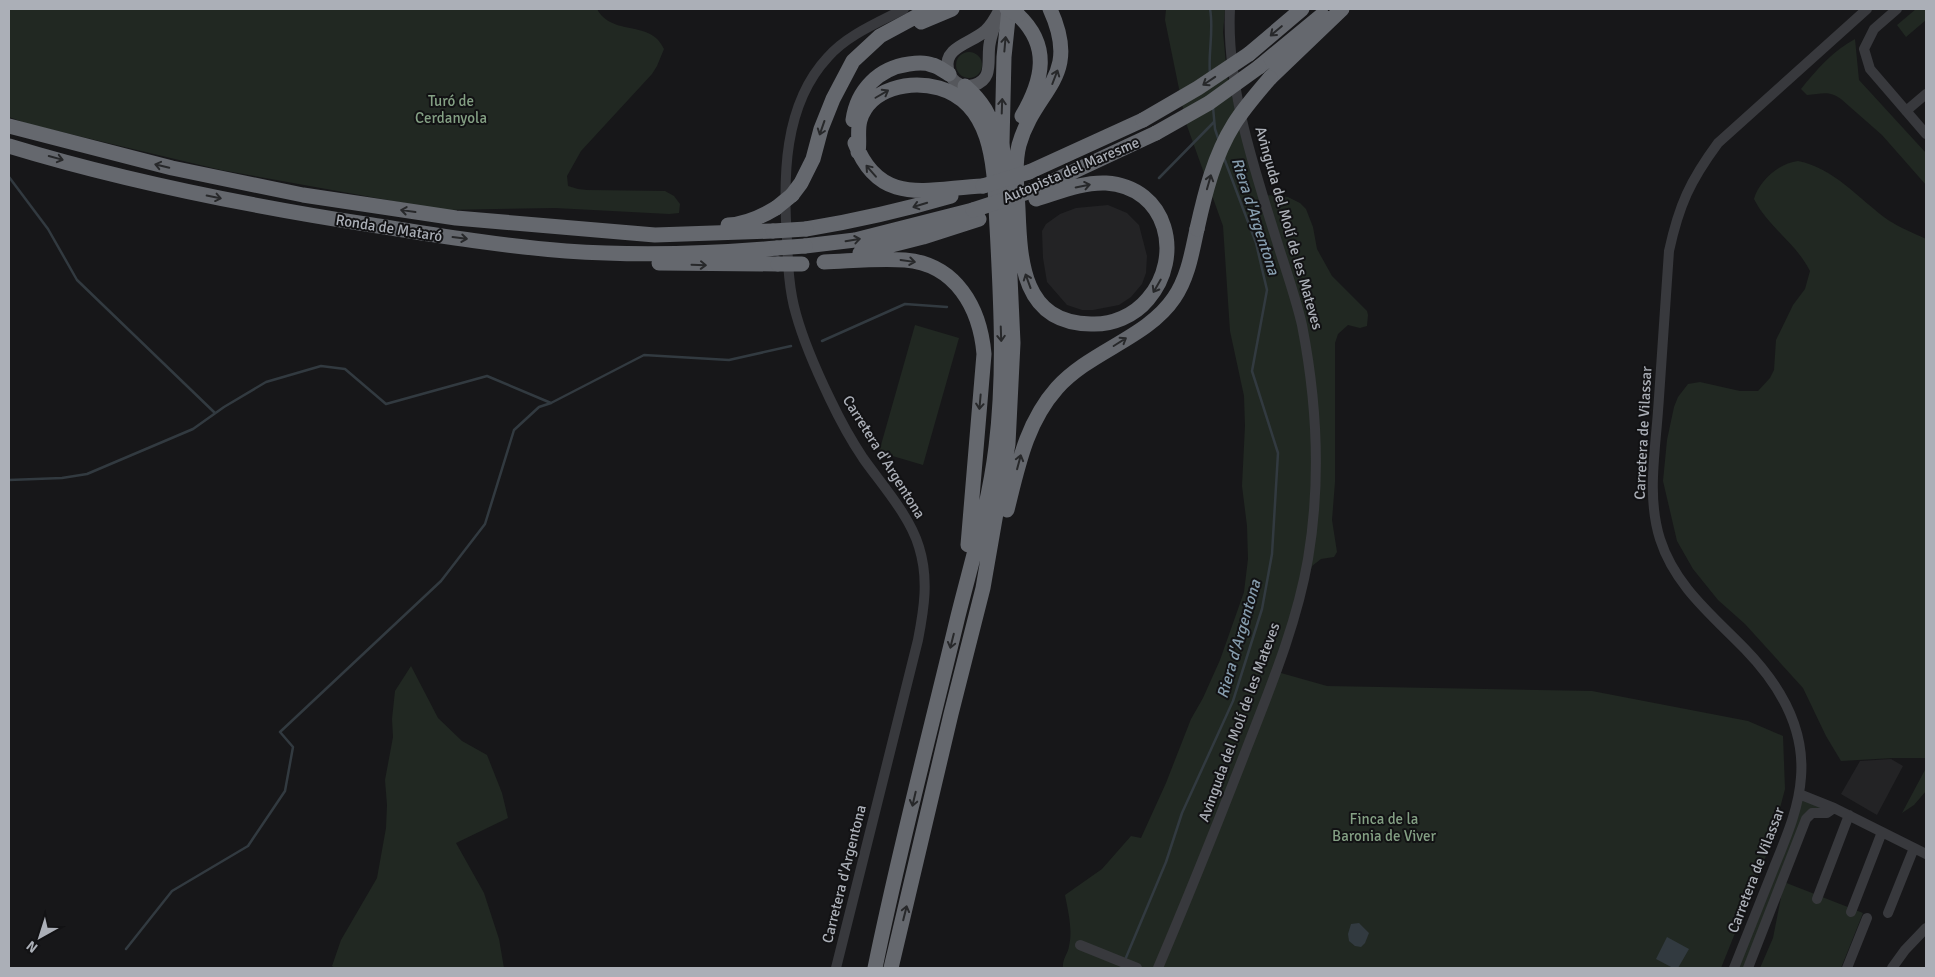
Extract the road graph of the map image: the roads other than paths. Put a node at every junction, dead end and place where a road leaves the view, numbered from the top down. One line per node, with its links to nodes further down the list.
1 (904, 9): 48 (street, Carretera d'Argentona)
2 (930, 9): 16 (highway)
3 (952, 9): 16 (highway)
4 (999, 9): 13 (main road); 14 (main road)
5 (1050, 9): 26 (highway, one-way to 5)
6 (1230, 9): 51 (street, Avinguda del Molí de les Mateves)
7 (1302, 9): 24 (highway, Autopista del Maresme, one-way to 24, bridge)
8 (1330, 9): 26 (highway, Autopista del Maresme, bridge)
9 (1342, 9): 33 (highway, one-way to 9, bridge)
10 (1867, 9): 35 (street, Carretera de Vilassar)
11 (1894, 10): 19 (street)
12 (1011, 11): 25 (highway, one-way to 12); 25 (highway)
13 (966, 44): 14 (main road); 15 (main road)
14 (988, 59): 17 (main road)
15 (949, 74): 17 (main road); 23 (highway)
16 (841, 83): 28 (highway, one-way to 28, bridge)
17 (965, 86): 25 (highway)
18 (1926, 94): 19 (street)
19 (1906, 111): 21 (street)
20 (9, 126): 28 (highway, Ronda de Mataró, one-way to 20)
21 (1926, 134)
22 (9, 146): 30 (highway, Ronda de Mataró, one-way to 30)
23 (858, 152): 24 (highway, one-way to 23); 25 (highway, one-way to 25)
24 (983, 186): 29 (highway, Autopista del Maresme, one-way to 29, bridge)
25 (1001, 194): 33 (highway); 34 (highway, one-way to 34)
26 (1035, 195): 27 (highway, Autopista del Maresme, bridge)
27 (976, 215): 31 (highway, Autopista del Maresme, one-way to 27, bridge); 32 (highway)
28 (456, 218): 29 (highway, Ronda de Mataró)
29 (773, 231)
30 (512, 245): 31 (highway, Ronda de Mataró); 32 (highway, one-way to 32, bridge)
31 (777, 248)
32 (824, 262): 34 (highway, one-way to 34)
33 (983, 588): 47 (highway, one-way to 33)
34 (964, 594): 49 (highway, one-way to 49)
35 (1798, 794): 36 (street); 52 (street, Carretera de Vilassar)
36 (1834, 808): 37 (street); 53 (street)
37 (1849, 815): 38 (street); 41 (street)
38 (1882, 832): 39 (street); 42 (street)
39 (1914, 848): 40 (street); 43 (street)
40 (1926, 854)
41 (1816, 899)
42 (1851, 912)
43 (1888, 913)
44 (1867, 918): 54 (street)
45 (1926, 928): 55 (street)
46 (1084, 947): 50 (street)
47 (892, 966)
48 (836, 968)
49 (875, 968)
50 (1137, 968)
51 (1158, 968)
52 (1734, 968)
53 (1748, 968)
54 (1848, 968)
55 (1892, 968)

